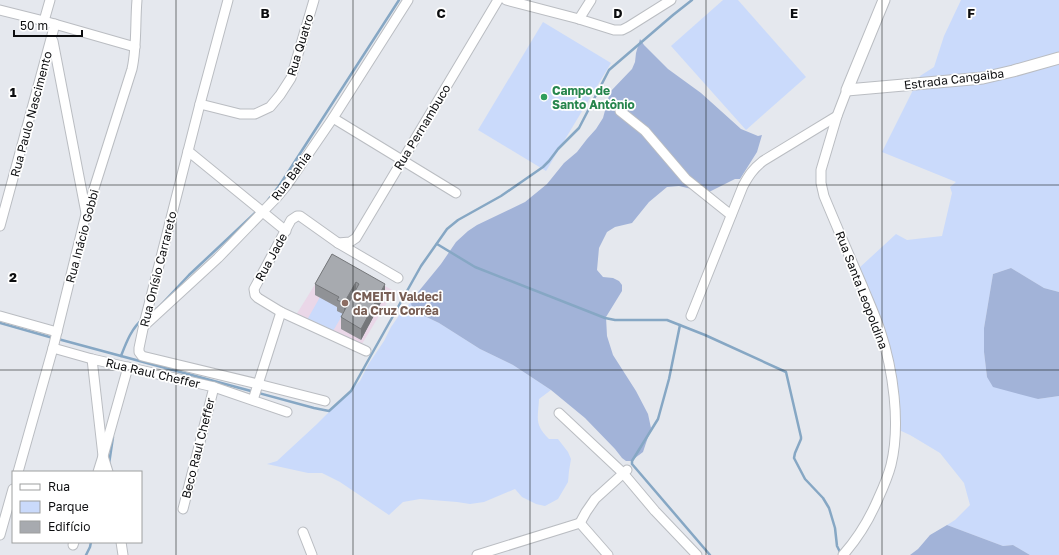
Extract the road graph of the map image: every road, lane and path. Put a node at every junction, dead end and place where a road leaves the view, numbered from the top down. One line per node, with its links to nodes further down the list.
1 (50, 0): 15 (street)
2 (137, 0): 18 (street, Rua Inácio Gobbi)
3 (228, 0): 21 (street, Rua Onísio Carrareto)
4 (314, 0): 21 (street, Rua Quatro)
5 (404, 0): 13 (street)
6 (408, 0): 13 (street, Rua Bahia)
7 (498, 0): 26 (street, Rua Pernambuco)
8 (506, 0): 14 (street)
9 (591, 0): 14 (street)
10 (671, 0): 14 (street)
11 (884, 0): 20 (street)
12 (0, 10): 15 (street)
13 (402, 10): 24 (street, Rua Bahia)
14 (579, 19)
15 (44, 21): 16 (street)
16 (55, 24): 17 (street, Rua Paulo Nascimento); 18 (street)
17 (52, 38): 29 (street); 31 (street, Rua Paulo Nascimento)
18 (136, 48): 29 (street, Rua Inácio Gobbi)
19 (1059, 58): 20 (street, Estrada Cangaiba)
20 (847, 90): 23 (street, Rua Santa Leopoldina)
21 (200, 104): 25 (street, Rua Onísio Carrareto)
22 (620, 111): 30 (street)
23 (837, 116): 30 (street); 67 (street, Rua Santa Leopoldina)
24 (332, 118): 26 (street); 28 (street, Rua Bahia)
25 (188, 151): 28 (street); 38 (street, Rua Onísio Carrareto)
26 (402, 160): 27 (street); 33 (street, Rua Pernambuco)
27 (456, 193)
28 (263, 212): 32 (street); 38 (street, Rua Bahia)
29 (86, 214): 39 (street, Rua Inácio Gobbi)
30 (731, 215): 37 (street)
31 (0, 226)
32 (286, 230): 33 (street, Rua Jade); 35 (street, Rua Jade)
33 (338, 243): 34 (street, Rua Jade)
34 (398, 278)
35 (281, 312): 41 (street, Rua Jade); 45 (street)
36 (0, 316): 39 (street)
37 (691, 316)
38 (144, 325): 45 (street, Rua Onísio Carrareto)
39 (57, 332): 40 (street, Rua Inácio Gobbi)
40 (53, 348): 42 (street, Rua Raul Cheffer); 51 (street, Rua Inácio Gobbi)
41 (366, 351)
42 (92, 359): 43 (street, Rua Raul Cheffer); 50 (street)
43 (128, 367): 44 (street, Rua Raul Cheffer); 50 (street)
44 (214, 387): 46 (street, Rua Raul Cheffer); 56 (street, Beco Raul Cheffer)
45 (257, 387): 46 (street); 47 (street, Rua Onísio Carrareto)
46 (253, 400): 48 (street, Rua Raul Cheffer)
47 (324, 401)
48 (287, 412)
49 (559, 413): 54 (street)
50 (104, 459): 52 (street); 53 (street)
51 (18, 471)
52 (98, 471)
53 (108, 471)
54 (625, 471): 57 (street); 66 (street)
55 (12, 493): 59 (street)
56 (183, 509)
57 (580, 523): 61 (street); 65 (street)
58 (303, 532): 63 (street)
59 (0, 535)
60 (121, 543): 62 (street)
61 (490, 553): 64 (street)
62 (123, 555)
63 (312, 555)
64 (477, 555)
65 (608, 555)
66 (696, 555)
67 (843, 555)

